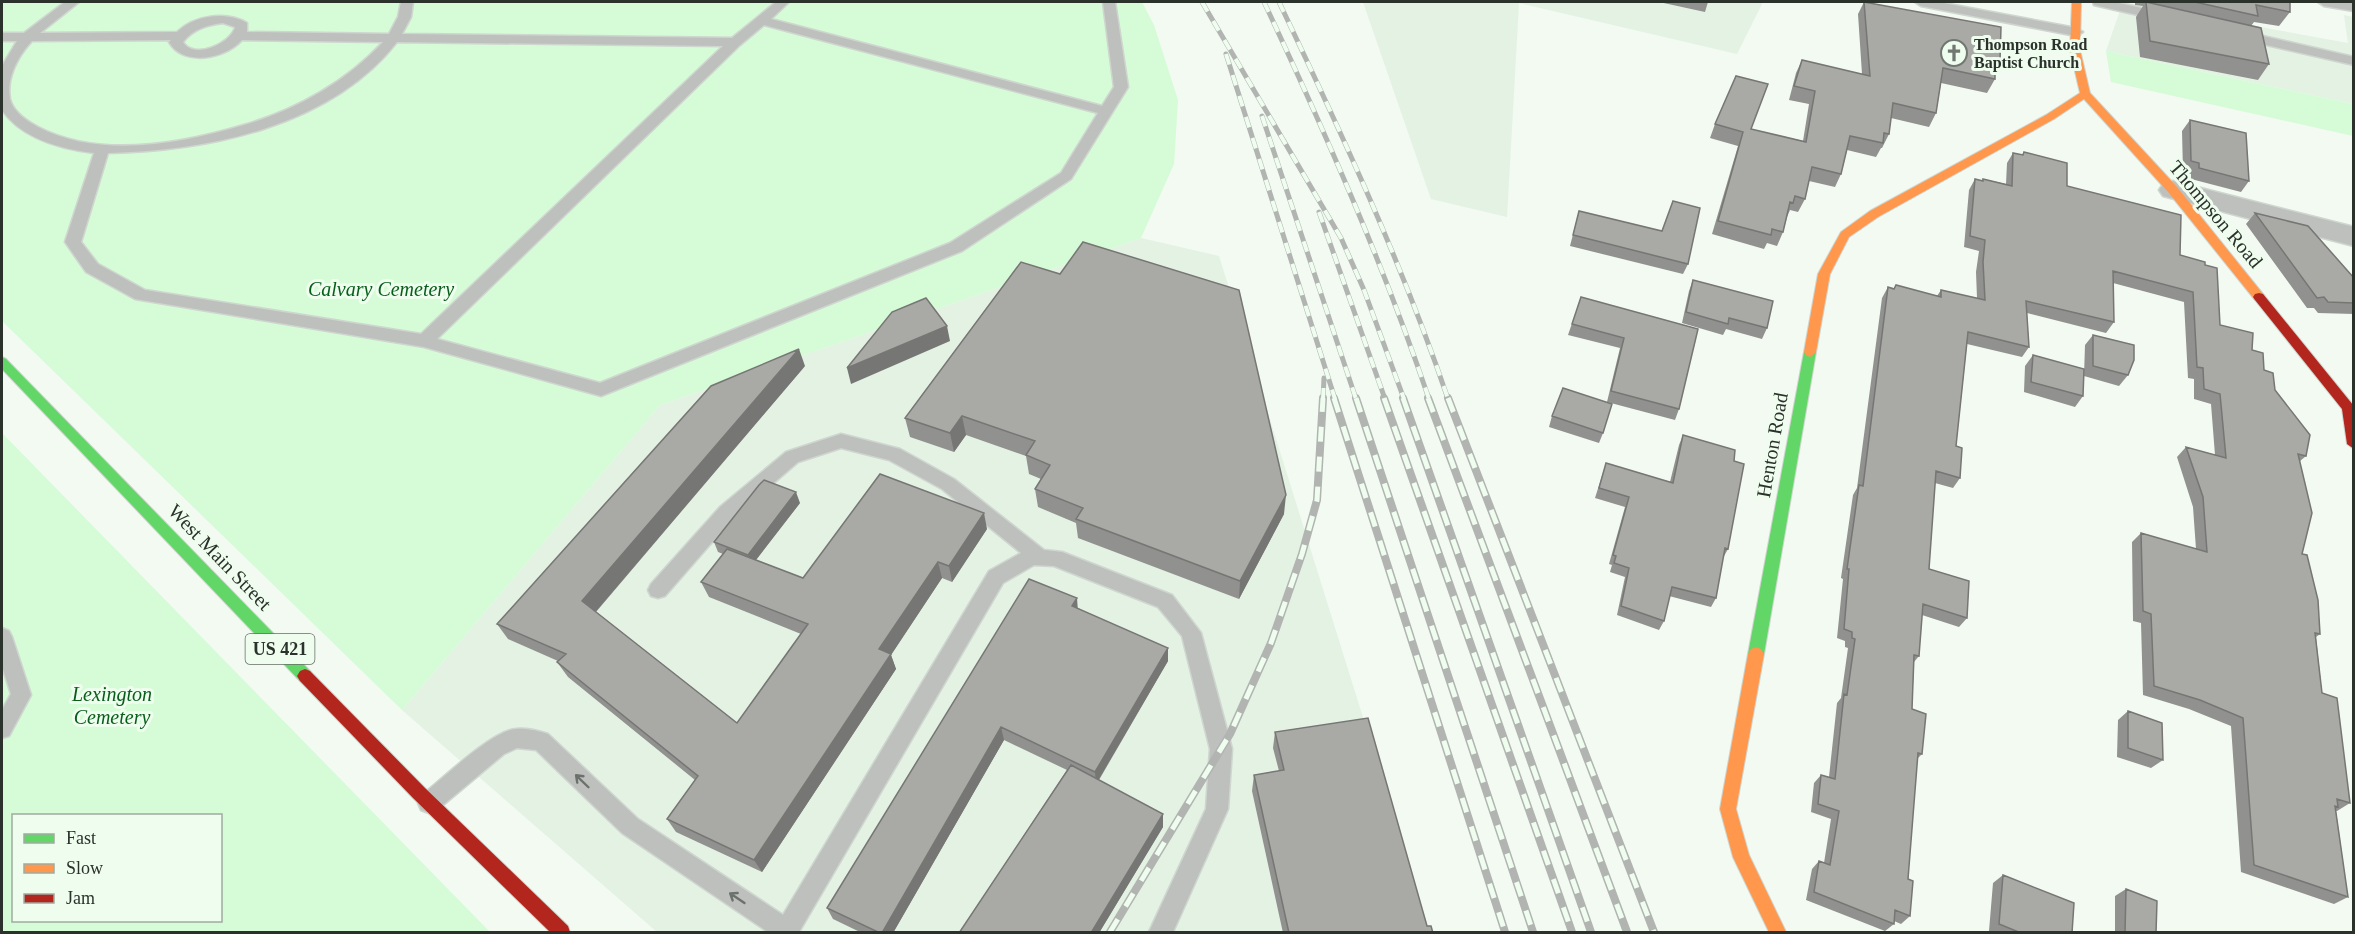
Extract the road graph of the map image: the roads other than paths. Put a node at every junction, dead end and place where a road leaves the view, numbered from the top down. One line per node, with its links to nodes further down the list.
1 (73, 2): 14 (lane)
2 (406, 2): 18 (lane)
3 (783, 2): 10 (lane)
4 (1108, 2): 22 (lane)
5 (1921, 2): 12 (lane)
6 (2076, 2): 12 (street, Thompson Road)
7 (2099, 2): 11 (lane)
8 (2324, 2): 9 (lane)
9 (2354, 7)
10 (761, 20): 19 (lane); 22 (lane)
11 (2175, 20)
12 (2076, 32): 21 (street, Thompson Road)
13 (2233, 33): 20 (lane)
14 (28, 36): 15 (lane); 17 (lane); 23 (lane)
15 (179, 36): 16 (lane); 16 (lane)
16 (240, 36): 18 (lane)
17 (2, 37)
18 (394, 38): 19 (lane); 23 (lane)
19 (735, 42): 26 (lane)
20 (2354, 61)
21 (2085, 94): 24 (street, Thompson Road); 38 (street, Henton Road)
22 (1106, 111): 26 (lane)
23 (102, 150): 26 (lane)
24 (2173, 190): 25 (street); 28 (street, Thompson Road)
25 (2354, 237)
26 (424, 341)
27 (2, 362): 34 (street, West Main Street / US 421)
28 (2351, 409): 29 (street, Thompson Road)
29 (2354, 444)
30 (1041, 558): 31 (lane); 35 (lane); 37 (lane)
31 (658, 590)
32 (2, 637): 33 (lane)
33 (2, 729)
34 (429, 803): 35 (lane, one-way to 34); 36 (street, West Main Street / US 421)
35 (787, 932)
36 (562, 933)
37 (1161, 933)
38 (1778, 933)

